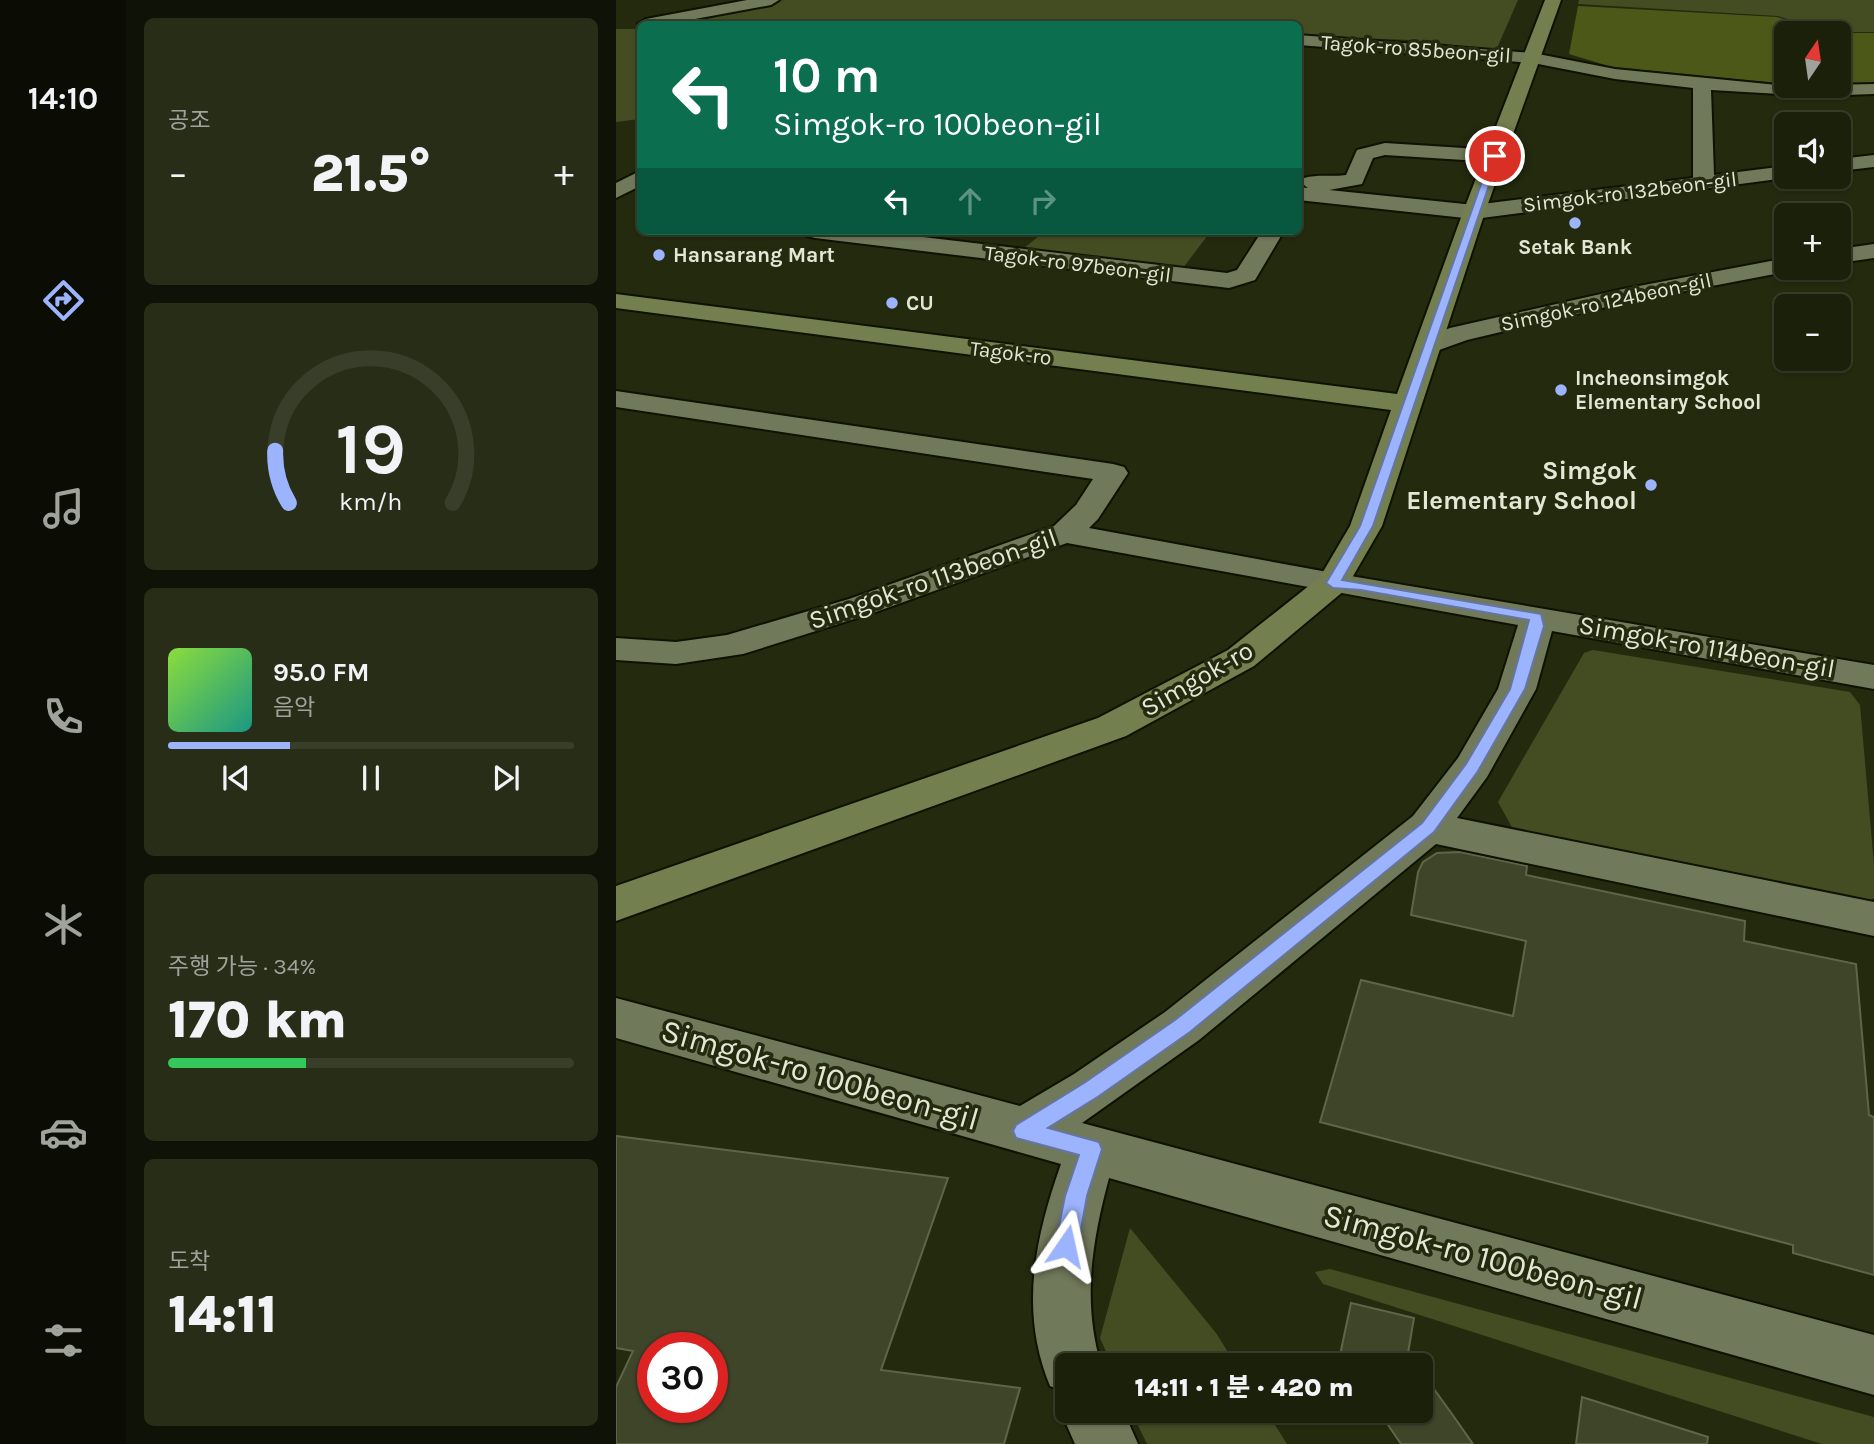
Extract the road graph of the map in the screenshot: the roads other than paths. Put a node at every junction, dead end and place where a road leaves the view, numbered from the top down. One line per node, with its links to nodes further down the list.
1 (771, 0): 3 (street)
2 (1553, 0): 5 (street, Simgok-ro)
3 (662, 21)
4 (1302, 40): 5 (street, Tagok-ro 85beon-gil)
5 (1534, 58): 6 (street, Tagok-ro 85beon-gil); 8 (street, Simgok-ro)
6 (1702, 84): 7 (street, Tagok-ro 85beon-gil); 14 (street)
7 (1874, 89)
8 (1495, 156): 13 (street); 17 (street, Simgok-ro)
9 (1874, 161): 10 (street)
10 (1851, 164)
11 (1774, 174): 14 (street, Simgok-ro 132beon-gil)
12 (637, 181): 16 (street)
13 (1302, 181)
14 (1704, 182): 17 (street, Simgok-ro 132beon-gil)
15 (1302, 193): 17 (street)
16 (620, 202)
17 (1474, 212): 24 (street, Simgok-ro)
18 (848, 235): 19 (street, Tagok-ro 97beon-gil)
19 (1271, 235)
20 (1874, 251): 21 (street)
21 (1851, 254)
22 (1774, 267): 24 (street, Simgok-ro 124beon-gil)
23 (616, 302): 26 (street, Tagok-ro)
24 (1428, 346): 26 (street, Simgok-ro)
25 (616, 399): 27 (street)
26 (1407, 404): 28 (street, Simgok-ro)
27 (1065, 533): 28 (street, Simgok-ro 113beon-gil); 30 (street, Simgok-ro 113beon-gil)
28 (1333, 583): 29 (street, Simgok-ro 114beon-gil); 33 (street, Simgok-ro)
29 (1536, 617): 31 (street, Simgok-ro 114beon-gil); 32 (street)
30 (616, 649)
31 (1874, 677)
32 (1428, 827): 34 (street); 36 (street)
33 (616, 904)
34 (1874, 919)
35 (616, 1018): 36 (street, Simgok-ro 100beon-gil)
36 (1024, 1131): 37 (street, Simgok-ro 100beon-gil)
37 (1092, 1149): 38 (street); 39 (street, Simgok-ro 100beon-gil)
38 (1068, 1353)
39 (1874, 1365)
40 (1096, 1423): 41 (street)
41 (1107, 1444)

